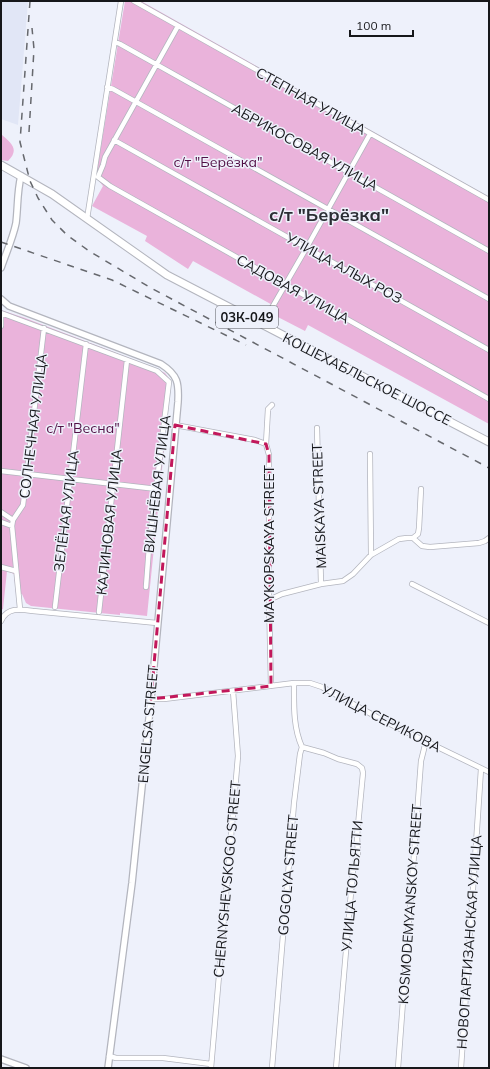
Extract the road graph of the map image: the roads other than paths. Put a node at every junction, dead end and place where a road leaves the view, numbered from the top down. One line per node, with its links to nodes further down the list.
1 (121, 1): 4 (street)
2 (134, 1): 3 (street, СТЕПНАЯ УЛИЦА)
3 (178, 26): 5 (street); 8 (street, СТЕПНАЯ УЛИЦА)
4 (118, 43): 5 (street, АБРИКОСОВАЯ УЛИЦА); 6 (street)
5 (156, 64): 7 (street); 11 (street, АБРИКОСОВАЯ УЛИЦА)
6 (107, 87): 7 (street); 13 (street)
7 (135, 101): 9 (street); 15 (street)
8 (370, 134): 11 (street); 14 (street, СТЕПНАЯ УЛИЦА)
9 (114, 140): 13 (street); 17 (street, УЛИЦА АЛЫХ РОЗ)
10 (1, 165): 12 (main road, КОШЕХАБЛЬСКОЕ ШОССЕ / 03К-049)
11 (350, 172): 15 (street); 18 (street, АБРИКОСОВАЯ УЛИЦА)
12 (21, 176): 16 (main road, КОШЕХАБЛЬСКОЕ ШОССЕ / 03К-049); 19 (street)
13 (96, 177): 16 (street); 20 (street, САДОВАЯ УЛИЦА)
14 (489, 200)
15 (328, 210): 17 (street); 21 (street)
16 (87, 219): 25 (main road, КОШЕХАБЛЬСКОЕ ШОССЕ / 03К-049)
17 (307, 248): 20 (street); 29 (street, УЛИЦА АЛЫХ РОЗ)
18 (489, 251)
19 (1, 268)
20 (286, 285): 25 (street); 31 (street, САДОВАЯ УЛИЦА)
21 (489, 300)
22 (1, 301): 33 (street, ENGELSA STREET)
23 (1, 312): 27 (street)
24 (1, 317): 26 (street)
25 (262, 325): 35 (main road, КОШЕХАБЛЬСКОЕ ШОССЕ / 03К-049)
26 (1, 326)
27 (44, 328): 28 (street); 39 (street, СОЛНЕЧНАЯ УЛИЦА)
28 (86, 344): 30 (street); 40 (street, ЗЕЛЁНАЯ УЛИЦА)
29 (489, 350)
30 (127, 360): 41 (street, КАЛИНОВАЯ УЛИЦА); 42 (street, ВИШНЁВАЯ УЛИЦА)
31 (489, 399)
32 (272, 405): 36 (street, MAYKOPSKAYA STREET)
33 (175, 425): 36 (street); 62 (street, ENGELSA STREET)
34 (317, 428): 53 (street, MAISKAYA STREET)
35 (489, 442)
36 (266, 444): 56 (street, MAYKOPSKAYA STREET)
37 (370, 454): 50 (street)
38 (1, 471): 39 (street)
39 (27, 474): 40 (street); 45 (street, СОЛНЕЧНАЯ УЛИЦА)
40 (69, 478): 41 (street); 57 (street, ЗЕЛЁНАЯ УЛИЦА)
41 (114, 484): 42 (street); 59 (street, КАЛИНОВАЯ УЛИЦА)
42 (157, 489): 55 (street, ВИШНЁВАЯ УЛИЦА)
43 (421, 489): 48 (street)
44 (1, 512): 45 (street)
45 (13, 520): 47 (street, СОЛНЕЧНАЯ УЛИЦА)
46 (2, 522): 47 (street)
47 (12, 526): 52 (street, СОЛНЕЧНАЯ УЛИЦА)
48 (413, 538): 49 (street); 50 (street)
49 (489, 538)
50 (371, 555): 53 (street)
51 (1, 567): 52 (street)
52 (16, 571): 58 (street, СОЛНЕЧНАЯ УЛИЦА)
53 (321, 584): 56 (street)
54 (412, 584): 63 (street)
55 (146, 587)
56 (269, 600): 65 (street, MAYKOPSKAYA STREET)
57 (55, 607)
58 (20, 609): 60 (street); 62 (street)
59 (99, 612)
60 (3, 614): 61 (street)
61 (1, 622)
62 (157, 623): 67 (street, ENGELSA STREET)
63 (489, 623)
64 (294, 683): 65 (street, УЛИЦА СЕРИКОВА); 68 (street, УЛИЦА СЕРИКОВА); 69 (street, GOGOLYA STREET)
65 (271, 686): 66 (street, УЛИЦА СЕРИКОВА)
66 (233, 691): 67 (street, УЛИЦА СЕРИКОВА); 74 (street, CHERNYSHEVSKOGO STREET)
67 (150, 699): 72 (street, ENGELSA STREET)
68 (426, 741): 70 (street, УЛИЦА СЕРИКОВА); 79 (street, KOSMODEMYANSKOY STREET)
69 (302, 747): 77 (street, GOGOLYA STREET); 78 (street, УЛИЦА ТОЛЬЯТТИ)
70 (481, 768): 71 (street, УЛИЦА СЕРИКОВА); 80 (street, НОВОПАРТИЗАНСКАЯ УЛИЦА)
71 (489, 772)
72 (109, 1056): 74 (street); 76 (street, ENGELSA STREET)
73 (1, 1059): 75 (street)
74 (211, 1066)
75 (26, 1068)
76 (108, 1068)
77 (272, 1068)
78 (336, 1068)
79 (398, 1068)
80 (461, 1068)

